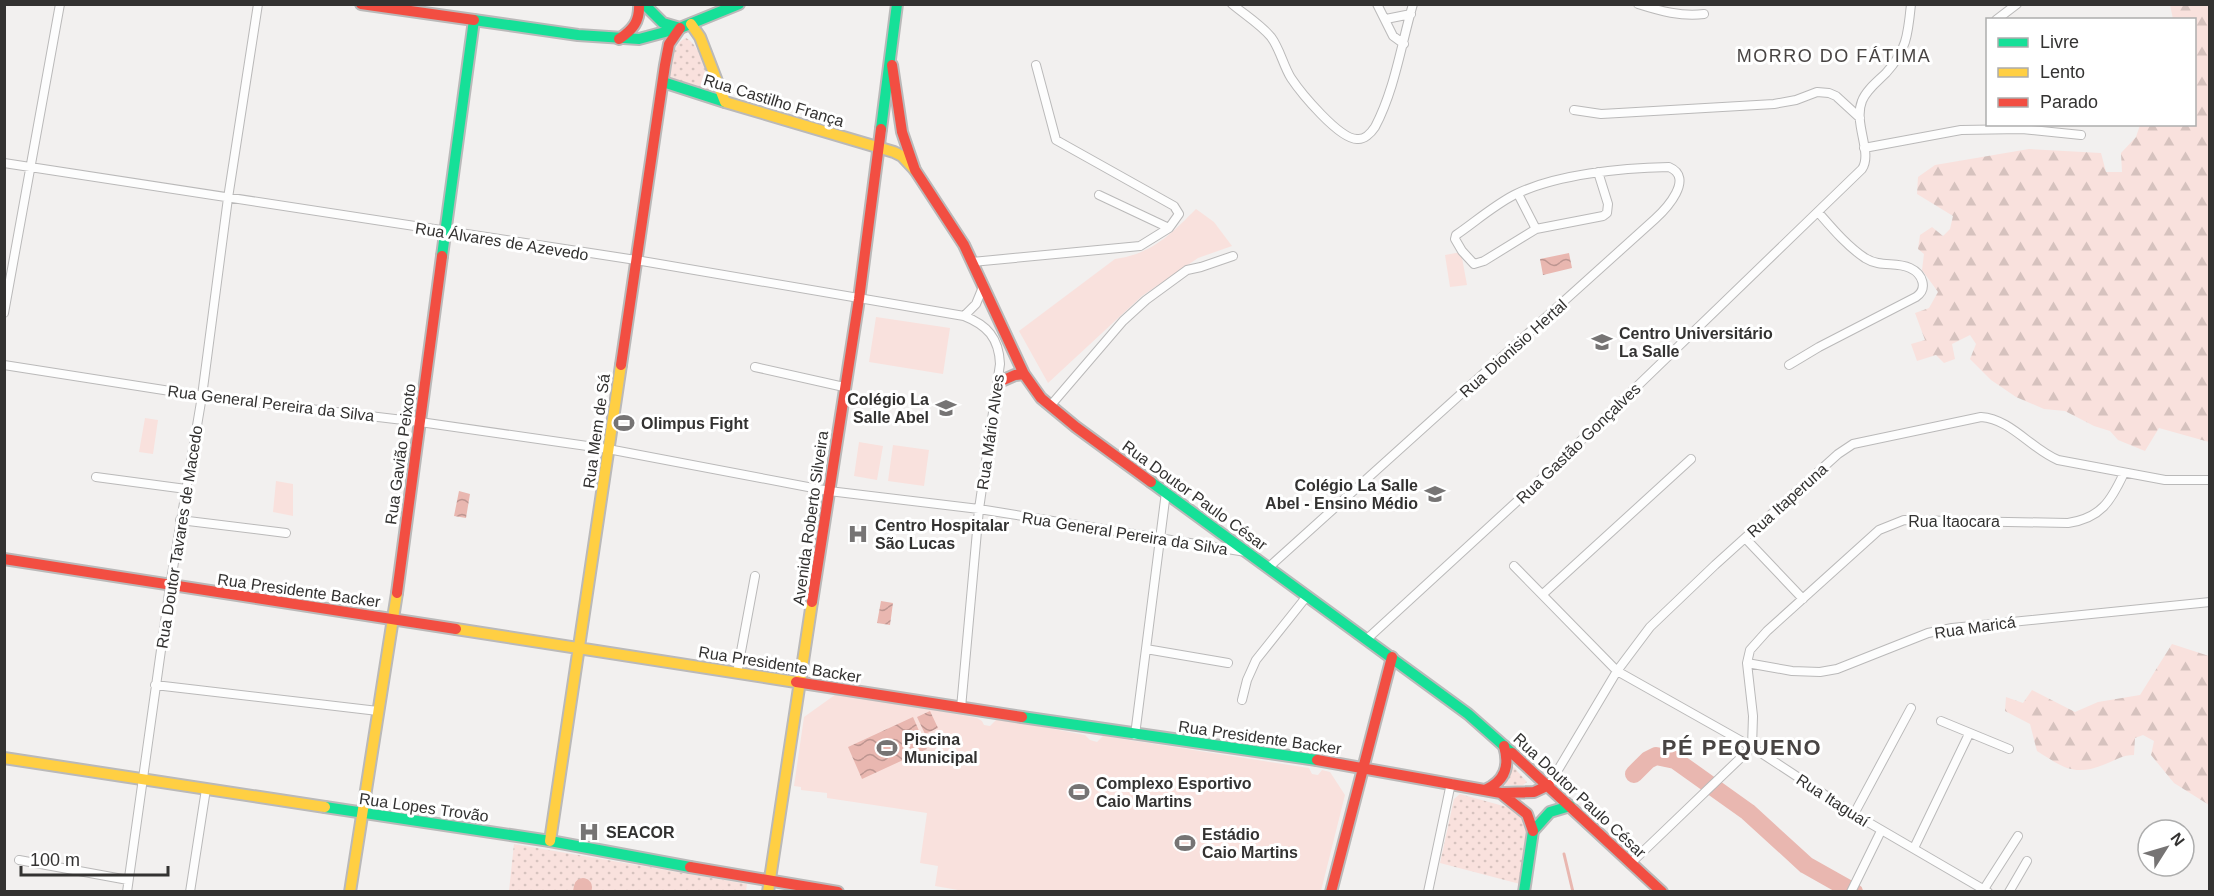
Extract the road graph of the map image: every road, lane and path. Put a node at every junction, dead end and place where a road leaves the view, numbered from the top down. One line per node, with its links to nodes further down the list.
1 (60, 4): 32 (street)
2 (258, 4): 37 (street, Rua Doutor Tavares de Macedo)
3 (361, 4): 18 (main road)
4 (639, 4): 20 (main road)
5 (644, 4): 19 (main road)
6 (739, 4): 19 (main road)
7 (897, 4): 22 (main road, Rua Doutor Paulo César)
8 (1232, 4): 21 (street)
9 (1377, 4): 17 (street)
10 (1413, 4): 14 (street)
11 (1638, 4): 15 (street)
12 (1911, 4): 27 (street, Rua Gastão Gonçalves)
13 (2017, 4): 16 (street)
14 (1411, 14): 17 (street); 21 (street)
15 (1704, 14)
16 (1999, 18)
17 (1386, 19): 21 (street)
18 (474, 20): 20 (main road); 41 (main road, Rua Gavião Peixoto)
19 (685, 26): 20 (main road); 24 (main road, Rua Mem de Sá); 25 (main road)
20 (619, 39)
21 (1404, 44)
22 (891, 55): 29 (main road, Avenida Roberto Silveira); 33 (main road, Rua Doutor Paulo César)
23 (1036, 65): 39 (street)
24 (663, 82): 25 (main road, Rua Castilho França); 43 (main road, Rua Mem de Sá)
25 (725, 102): 29 (main road, Rua Castilho França)
26 (1574, 110): 27 (street)
27 (1860, 118): 30 (street, Rua Gastão Gonçalves)
28 (2081, 135): 30 (street)
29 (878, 148): 33 (main road, Rua Castilho França); 46 (main road, Avenida Roberto Silveira)
30 (1864, 148): 38 (street, Rua Gastão Gonçalves)
31 (4, 163): 32 (street, Rua Álvares de Azevedo)
32 (31, 167): 37 (street, Rua Álvares de Azevedo); 47 (street)
33 (915, 170): 44 (main road, Rua Doutor Paulo César)
34 (1598, 172): 35 (street, Rua Dionisio Hertal); 40 (street, Rua Dionisio Hertal); 74 (street, Rua Dionisio Hertal)
35 (1518, 194): 40 (street); 40 (street, Rua Dionisio Hertal)
36 (1099, 195): 39 (street)
37 (228, 198): 41 (street, Rua Álvares de Azevedo); 55 (street, Rua Doutor Tavares de Macedo)
38 (1818, 212): 50 (street); 82 (street, Rua Gastão Gonçalves)
39 (1169, 228): 44 (street)
40 (1536, 229)
41 (444, 232): 43 (street, Rua Álvares de Azevedo); 57 (main road, Rua Gavião Peixoto)
42 (1233, 256): 56 (street)
43 (636, 261): 46 (street, Rua Álvares de Azevedo); 58 (main road, Rua Mem de Sá)
44 (972, 262): 45 (main road, Rua Doutor Paulo César)
45 (983, 287): 48 (street); 52 (main road, Rua Doutor Paulo César)
46 (859, 299): 48 (street, Rua Álvares de Azevedo); 54 (main road, Avenida Roberto Silveira)
47 (4, 313)
48 (964, 316): 53 (street, Rua Mário Alves)
49 (4, 364): 55 (street, Rua General Pereira da Silva)
50 (1789, 364)
51 (755, 367): 54 (street)
52 (1024, 374): 53 (main road); 56 (main road, Rua Doutor Paulo César)
53 (999, 382): 66 (street, Rua Mário Alves)
54 (844, 387): 64 (main road, Avenida Roberto Silveira)
55 (202, 396): 57 (street, Rua General Pereira da Silva); 63 (street, Rua Doutor Tavares de Macedo)
56 (1051, 405): 65 (main road, Rua Doutor Paulo César)
57 (420, 422): 58 (street, Rua General Pereira da Silva); 81 (main road, Rua Gavião Peixoto)
58 (608, 449): 64 (street, Rua General Pereira da Silva); 83 (main road, Rua Mem de Sá)
59 (1691, 459): 77 (street)
60 (2124, 473): 62 (street); 69 (street, Rua Itaperuna); 79 (street, Rua Itaocara)
61 (96, 477): 63 (street)
62 (2210, 480)
63 (186, 489): 67 (street, Rua Doutor Tavares de Macedo)
64 (829, 491): 66 (street, Rua General Pereira da Silva); 90 (main road, Avenida Roberto Silveira)
65 (1166, 492): 70 (street); 71 (main road, Rua Doutor Paulo César)
66 (979, 509): 70 (street, Rua General Pereira da Silva); 93 (street, Rua Mário Alves)
67 (180, 520): 68 (street); 76 (street, Rua Doutor Tavares de Macedo)
68 (286, 533)
69 (1745, 538): 79 (street); 88 (street, Rua Itaperuna)
70 (1159, 539): 71 (street, Rua General Pereira da Silva); 84 (street)
71 (1248, 552): 74 (main road, Rua Doutor Paulo César)
72 (4, 559): 76 (main road, Rua Presidente Backer)
73 (1514, 566): 77 (street, Rua Itaguaí)
74 (1269, 567): 78 (main road, Rua Doutor Paulo César)
75 (755, 576): 89 (street)
76 (170, 586): 81 (main road, Rua Presidente Backer); 91 (street, Rua Doutor Tavares de Macedo)
77 (1542, 594): 88 (street, Rua Itaguaí)
78 (1307, 596): 82 (main road, Rua Doutor Paulo César); 92 (street)
79 (1803, 599): 87 (street, Rua Itaocara)
80 (2210, 602): 87 (street, Rua Maricá)
81 (393, 619): 83 (main road, Rua Presidente Backer); 95 (main road, Rua Gavião Peixoto)
82 (1367, 639): 85 (main road, Rua Doutor Paulo César)
83 (579, 647): 89 (main road, Rua Presidente Backer); 116 (main road, Rua Mem de Sá)
84 (1146, 649): 86 (street); 98 (street)
85 (1392, 657): 99 (main road, Rua Doutor Paulo César); 103 (main road)
86 (1227, 663)
87 (1747, 663): 100 (street)
88 (1617, 671): 100 (street, Rua Itaguaí); 106 (street, Rua Itaperuna)
89 (737, 672): 90 (main road, Rua Presidente Backer)
90 (801, 683): 93 (main road, Rua Presidente Backer); 122 (main road, Avenida Roberto Silveira)
91 (155, 685): 95 (street); 104 (street, Rua Doutor Tavares de Macedo)
92 (1242, 700)
93 (961, 708): 98 (main road, Rua Presidente Backer)
94 (1911, 708): 112 (street)
95 (378, 711): 111 (main road, Rua Gavião Peixoto)
96 (1941, 721): 97 (street)
97 (1969, 734): 101 (street); 117 (street)
98 (1135, 735): 103 (main road, Rua Presidente Backer)
99 (1504, 746): 106 (main road, Rua Doutor Paulo César); 108 (main road)
100 (1752, 747): 112 (street, Rua Itaguaí); 120 (street)
101 (2009, 749)
102 (4, 758): 104 (main road, Rua Lopes Trovão)
103 (1364, 768): 105 (main road, Rua Presidente Backer); 131 (main road)
104 (144, 780): 107 (main road, Rua Lopes Trovão); 121 (street, Rua Doutor Tavares de Macedo)
105 (1451, 783): 108 (main road, Rua Presidente Backer); 132 (street)
106 (1549, 785): 109 (main road, Rua Presidente Backer); 110 (main road, Rua Doutor Paulo César)
107 (206, 789): 111 (main road, Rua Lopes Trovão); 127 (street)
108 (1485, 790): 109 (main road, Rua Presidente Backer)
109 (1500, 793): 113 (main road)
110 (1570, 806): 113 (main road); 120 (main road, Rua Doutor Paulo César)
111 (360, 813): 116 (main road, Rua Lopes Trovão); 128 (main road, Rua Gavião Peixoto)
112 (1854, 814): 114 (street, Rua Itaguaí)
113 (1533, 831): 133 (main road)
114 (1881, 831): 117 (street, Rua Itaguaí); 124 (street)
115 (2018, 836): 125 (street)
116 (550, 841): 122 (main road, Rua Lopes Trovão)
117 (1914, 848): 125 (street, Rua Itaguaí)
118 (19, 860): 121 (street)
119 (2027, 861): 135 (street)
120 (1631, 863): 123 (main road, Rua Doutor Paulo César)
121 (129, 880): 126 (street, Rua Doutor Tavares de Macedo)
122 (770, 880): 129 (main road, Avenida Roberto Silveira); 130 (main road, Rua Lopes Trovão)
123 (1651, 886): 134 (main road, Rua Doutor Paulo César)
124 (1852, 889)
125 (1986, 890)
126 (127, 891)
127 (190, 891)
128 (350, 891)
129 (768, 891)
130 (838, 891)
131 (1331, 891)
132 (1428, 891)
133 (1524, 891)
134 (1662, 891)
135 (2009, 891)

